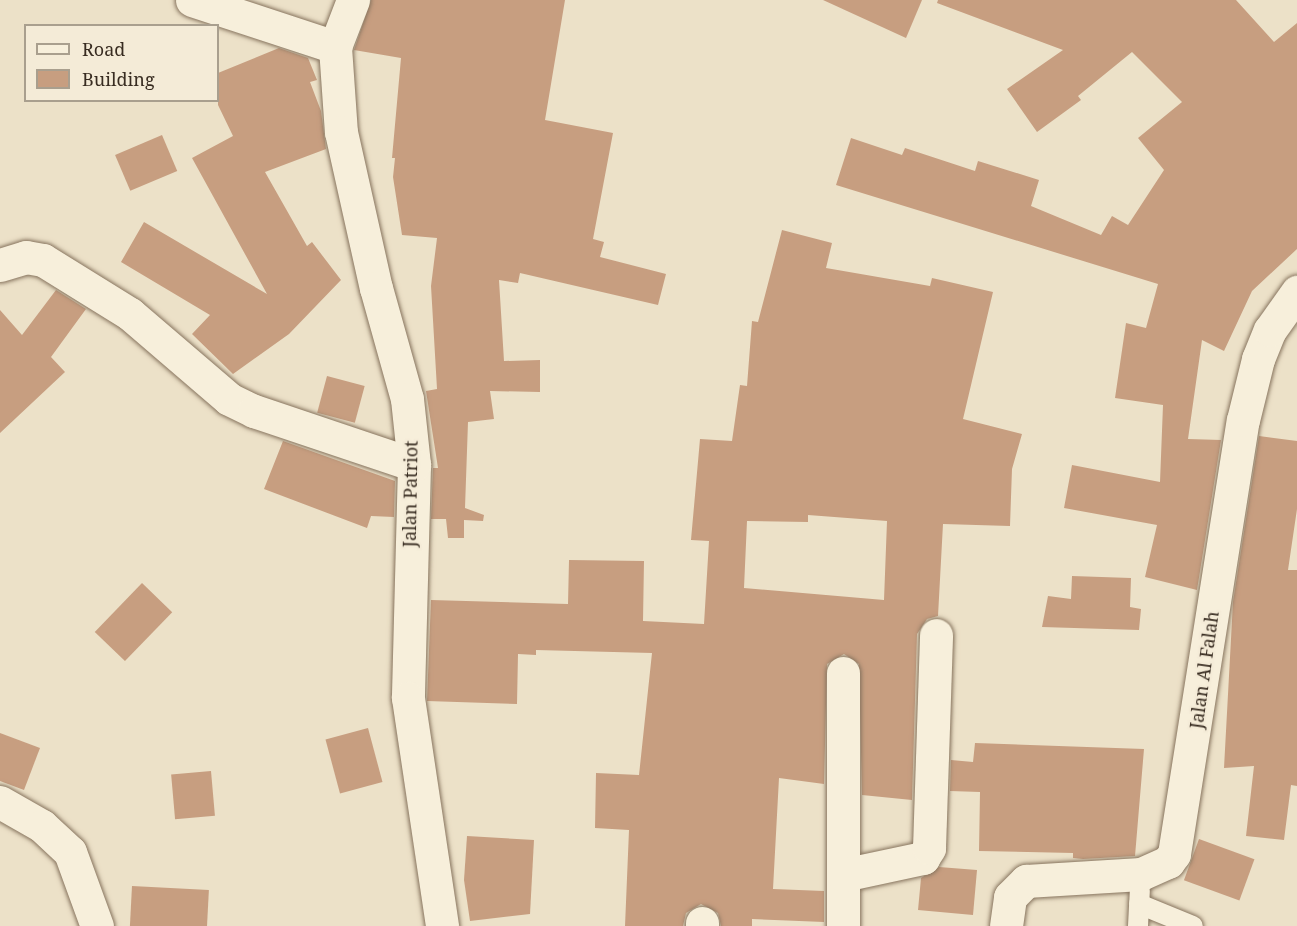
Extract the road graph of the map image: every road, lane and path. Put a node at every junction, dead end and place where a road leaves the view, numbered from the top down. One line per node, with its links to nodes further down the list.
1 (192, 0): 3 (street)
2 (353, 0): 3 (street, Jalan Patriot)
3 (335, 47): 6 (street, Jalan Patriot)
4 (0, 265): 6 (street)
5 (1297, 292): 11 (street, Jalan Al Falah)
6 (414, 465): 13 (street, Jalan Patriot)
7 (936, 635): 10 (street)
8 (843, 673): 10 (street)
9 (0, 802): 12 (street)
10 (843, 875): 14 (street)
11 (1140, 889): 15 (street, Jalan Al Falah); 16 (lane); 17 (lane)
12 (97, 926)
13 (442, 926)
14 (843, 926)
15 (1006, 926)
16 (1138, 926)
17 (1193, 926)

